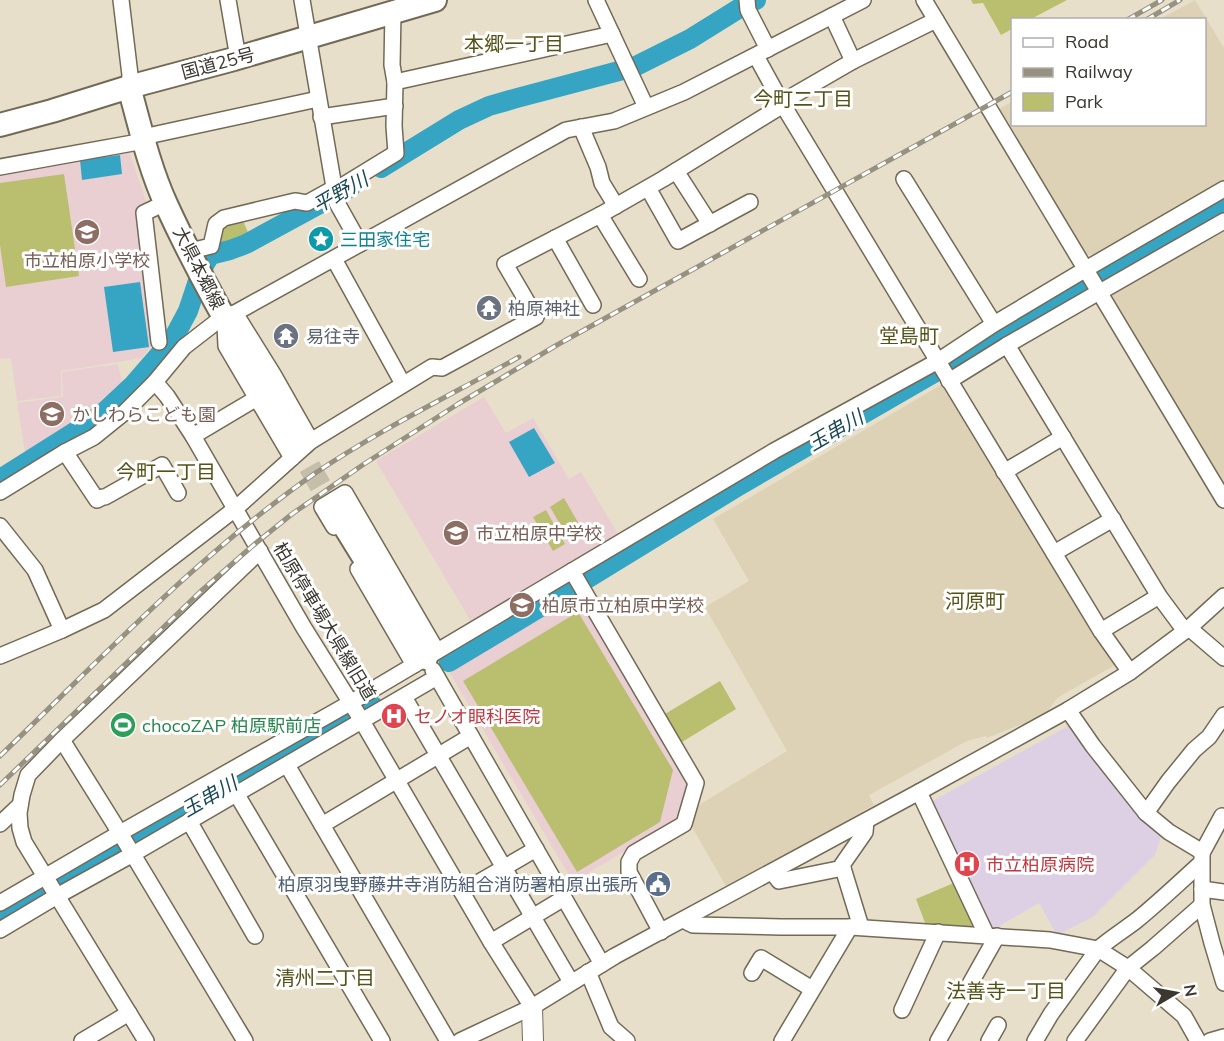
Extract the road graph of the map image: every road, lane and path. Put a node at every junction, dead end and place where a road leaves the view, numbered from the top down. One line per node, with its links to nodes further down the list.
1 (121, 0): 18 (street)
2 (228, 0): 15 (street)
3 (302, 0): 13 (street)
4 (435, 0): 9 (highway, 国道25号)
5 (596, 0): 12 (street)
6 (863, 0): 10 (street)
7 (924, 0): 11 (street)
8 (747, 3): 14 (street)
9 (402, 7): 13 (highway, 国道25号); 17 (street)
10 (832, 16): 14 (street); 16 (street)
11 (936, 20): 16 (street); 44 (street)
12 (612, 34): 17 (street); 22 (street)
13 (308, 38): 15 (highway, 国道25号); 19 (street)
14 (762, 53): 20 (street); 22 (street)
15 (238, 58): 18 (highway, 国道25号)
16 (853, 61): 20 (street)
17 (395, 82): 21 (street)
18 (129, 87): 24 (highway, 国道25号); 26 (highway, 大県本郷線)
19 (318, 99): 23 (street); 26 (street)
20 (782, 103): 28 (street); 50 (street)
21 (395, 106): 23 (street); 32 (street)
22 (646, 107): 25 (street)
23 (321, 117): 32 (street)
24 (0, 125)
25 (581, 127): 35 (street); 40 (street)
26 (144, 139): 27 (street); 34 (highway, 大県本郷線)
27 (0, 167)
28 (676, 171): 30 (street); 38 (street)
29 (904, 179): 47 (street)
30 (648, 188): 35 (street); 38 (street)
31 (1224, 189): 44 (street)
32 (335, 193): 40 (street); 42 (street)
33 (750, 202): 38 (street)
34 (165, 203): 42 (highway, 大県本郷線); 48 (street)
35 (616, 206): 36 (street)
36 (600, 215): 39 (street); 43 (street)
37 (1224, 222): 44 (street)
38 (710, 224)
39 (555, 237): 45 (street); 52 (street)
40 (360, 244): 41 (street)
41 (334, 259): 46 (street); 52 (street)
42 (197, 265): 46 (highway, 大県本郷線)
43 (639, 279)
44 (1095, 284): 47 (street); 49 (street); 61 (street)
45 (593, 305)
46 (229, 314): 51 (street); 53 (street); 56 (highway, 大県本郷線); 56 (street)
47 (994, 324): 50 (street)
48 (159, 342)
49 (1007, 345): 50 (street); 55 (street)
50 (943, 370): 58 (street); 68 (street)
51 (155, 382): 54 (street, 柏原停車場大県線旧道); 57 (street)
52 (403, 384): 56 (street)
53 (257, 398): 54 (street); 56 (street)
54 (193, 436): 62 (street, 柏原停車場大県線旧道)
55 (1063, 437): 58 (street); 64 (street)
56 (299, 446): 62 (street)
57 (65, 452): 59 (street); 60 (street)
58 (1004, 471): 67 (street)
59 (0, 492)
60 (178, 493)
61 (1224, 500)
62 (235, 509): 66 (street, 柏原停車場大県線旧道); 71 (street)
63 (335, 511): 76 (highway)
64 (1113, 519): 67 (street); 69 (street)
65 (0, 526): 71 (street)
66 (260, 551): 80 (street, 柏原停車場大県線旧道); 83 (street)
67 (1054, 553): 73 (street)
68 (572, 571): 76 (street); 112 (street)
69 (1159, 596): 72 (street); 73 (street)
70 (1222, 600): 72 (street)
71 (62, 630): 74 (street)
72 (1187, 630): 75 (street); 77 (street)
73 (1101, 631): 77 (street)
74 (0, 656)
75 (1224, 658)
76 (428, 663): 76 (street); 78 (street); 80 (street); 82 (street)
77 (1130, 672): 79 (street)
78 (404, 697): 80 (street); 84 (street)
79 (1068, 710): 87 (street); 90 (street)
80 (356, 712): 85 (street); 86 (street, 柏原停車場大県線旧道); 96 (street)
81 (1224, 715): 90 (street)
82 (471, 736): 84 (street); 97 (street)
83 (62, 740): 89 (street); 96 (street)
84 (439, 756): 86 (street); 99 (street)
85 (287, 765): 88 (street); 95 (street)
86 (397, 781): 95 (street); 103 (street, 柏原停車場大県線旧道)
87 (919, 792): 93 (street); 115 (street)
88 (236, 793): 92 (street); 133 (street)
89 (20, 805): 94 (street); 102 (street)
90 (1146, 813): 98 (street)
91 (1224, 817): 98 (street)
92 (189, 821): 96 (street); 114 (street)
93 (866, 821): 100 (street); 101 (street)
94 (0, 824)
95 (322, 825): 134 (street)
96 (126, 843): 102 (street); 102 (street); 132 (street)
97 (536, 849): 99 (street); 106 (street)
98 (1201, 858): 105 (street); 117 (street)
99 (504, 868): 103 (street); 108 (street)
100 (843, 868): 101 (street); 110 (street)
101 (772, 872): 109 (street)
102 (52, 886): 107 (street); 111 (street); 127 (street)
103 (462, 892): 116 (street, 柏原停車場大県線旧道)
104 (1224, 892): 105 (street)
105 (1202, 897): 119 (street); 123 (street)
106 (564, 898): 108 (street); 118 (street)
107 (0, 903)
108 (533, 917): 116 (street); 122 (street)
109 (683, 920): 110 (street); 112 (street)
110 (855, 927): 113 (street); 124 (street)
111 (0, 930)
112 (661, 932): 118 (street)
113 (938, 932): 115 (street); 126 (street)
114 (255, 936)
115 (992, 936): 117 (street); 139 (street)
116 (491, 942): 125 (street, 柏原停車場大県線旧道)
117 (1098, 949): 119 (street); 141 (street)
118 (602, 964): 120 (street)
119 (1128, 968): 142 (street); 143 (street)
120 (588, 972): 122 (street); 137 (street)
121 (752, 973): 124 (street)
122 (571, 982): 125 (street)
123 (1224, 983)
124 (813, 989): 138 (street)
125 (532, 1007): 135 (street); 136 (main road)
126 (902, 1010)
127 (129, 1013): 130 (street); 131 (street)
128 (998, 1025): 140 (street)
129 (1224, 1037): 144 (street)
130 (82, 1041)
131 (146, 1041)
132 (245, 1041)
133 (382, 1041)
134 (448, 1041)
135 (460, 1041)
136 (533, 1041)
137 (627, 1041)
138 (782, 1041)
139 (938, 1041)
140 (989, 1041)
141 (1035, 1041)
142 (1075, 1041)
143 (1198, 1041)
144 (1210, 1041)

